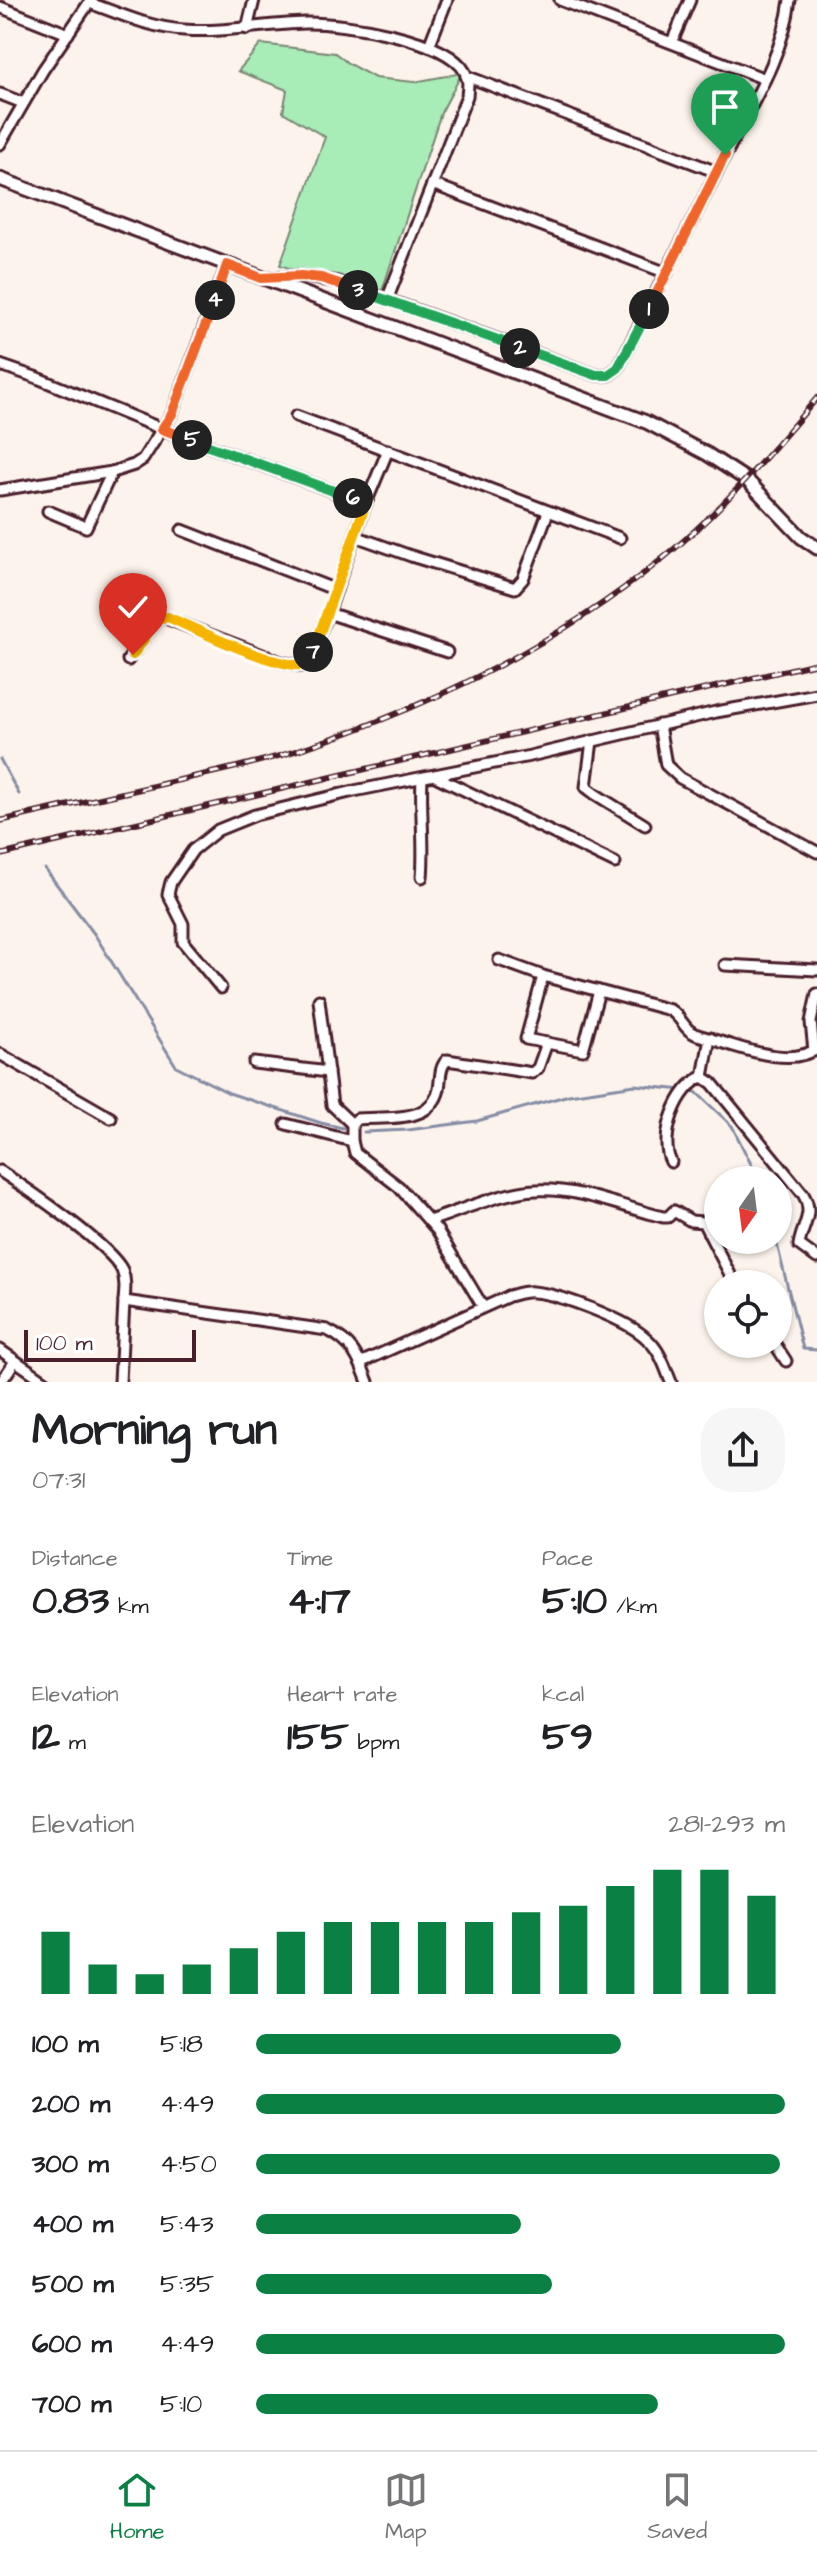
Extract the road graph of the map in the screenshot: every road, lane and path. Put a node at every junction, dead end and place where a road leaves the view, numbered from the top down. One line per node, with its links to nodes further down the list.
1 (254, 0): 8 (street)
2 (447, 0): 11 (street)
3 (560, 0): 10 (street)
4 (690, 0): 10 (street)
5 (790, 0): 13 (street)
6 (91, 1): 8 (street); 9 (street)
7 (0, 7): 9 (street)
8 (247, 29): 11 (street)
9 (68, 34): 15 (street)
10 (672, 42): 13 (street)
11 (429, 46): 12 (street)
12 (466, 76): 17 (street); 19 (street)
13 (765, 79): 17 (street)
14 (0, 94): 15 (street)
15 (23, 103): 16 (street)
16 (0, 144)
17 (717, 172): 21 (street)
18 (0, 179): 20 (street)
19 (432, 184): 21 (street); 23 (street)
20 (227, 265): 22 (street); 26 (street)
21 (667, 273): 23 (street)
22 (261, 278): 23 (street); 36 (street)
23 (387, 300)
24 (0, 365): 26 (street)
25 (296, 416): 27 (street)
26 (162, 429): 28 (street); 30 (street)
27 (388, 450): 30 (street); 32 (street)
28 (112, 472): 29 (street); 31 (street)
29 (0, 490)
30 (366, 503): 34 (street)
31 (48, 511)
32 (548, 512): 34 (street); 35 (street)
33 (182, 530): 37 (street)
34 (355, 536): 37 (street)
35 (620, 538)
36 (817, 548)
37 (336, 590): 38 (street)
38 (328, 613): 39 (street); 40 (street)
39 (447, 652)
40 (128, 660)
41 (817, 694): 42 (street)
42 (659, 725): 43 (street); 47 (street)
43 (592, 741): 44 (street); 46 (street)
44 (434, 776): 45 (street); 48 (street)
45 (422, 778): 49 (street); 54 (street)
46 (645, 825)
47 (817, 852)
48 (615, 863)
49 (422, 877)
50 (499, 960): 53 (street)
51 (725, 965): 52 (street)
52 (817, 970)
53 (543, 976): 55 (street); 59 (street)
54 (221, 988)
55 (599, 991): 58 (street); 59 (street)
56 (817, 994): 60 (street)
57 (319, 1000): 63 (street)
58 (710, 1038): 60 (street); 64 (street)
59 (547, 1043): 67 (street)
60 (815, 1050)
61 (0, 1054): 65 (street)
62 (254, 1063): 63 (street)
63 (328, 1072): 67 (street)
64 (698, 1079): 69 (street); 72 (street)
65 (111, 1118)
66 (286, 1124): 68 (street)
67 (352, 1124): 68 (street)
68 (352, 1141): 71 (street)
69 (671, 1162)
70 (0, 1171): 74 (street)
71 (429, 1221): 73 (street); 75 (street)
72 (817, 1258)
73 (728, 1270)
74 (124, 1301): 80 (street); 83 (street)
75 (483, 1307): 80 (street); 85 (street)
76 (0, 1350): 78 (street)
77 (784, 1358): 79 (street)
78 (15, 1361): 81 (street); 82 (street)
79 (786, 1361)
80 (360, 1363): 84 (street)
81 (1, 1382)
82 (46, 1382)
83 (120, 1382)
84 (368, 1382)
85 (671, 1382)

